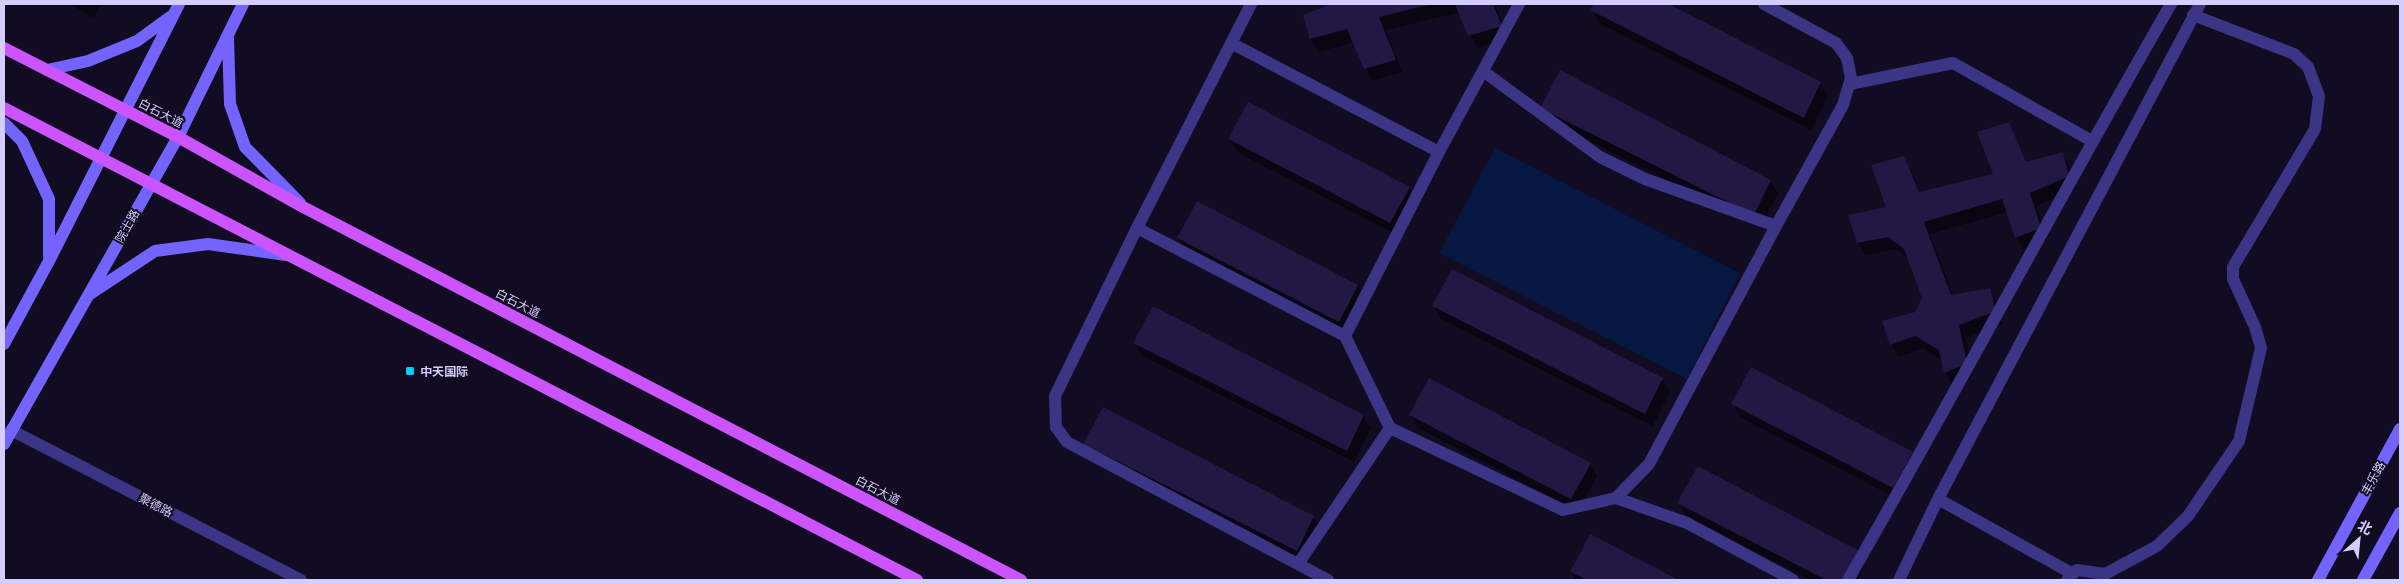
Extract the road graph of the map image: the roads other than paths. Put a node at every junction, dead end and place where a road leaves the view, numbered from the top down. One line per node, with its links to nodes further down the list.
1 (179, 4): 9 (main road)
2 (243, 4): 10 (main road, 院士路)
3 (1251, 4): 11 (street)
4 (1519, 4): 14 (street)
5 (1764, 4): 15 (street)
6 (2171, 4): 20 (street)
7 (2200, 4): 8 (street)
8 (2193, 15): 37 (street); 40 (street)
9 (172, 16): 13 (main road); 17 (main road)
10 (228, 34): 19 (main road, 院士路); 24 (main road)
11 (1231, 42): 21 (street); 26 (street)
12 (4, 48): 13 (main road, 白石大道)
13 (47, 70): 17 (main road, 白石大道)
14 (1483, 71): 21 (street); 25 (street)
15 (1850, 84): 20 (street); 25 (street)
16 (4, 108): 22 (main road)
17 (126, 111): 19 (main road, 白石大道); 22 (main road)
18 (4, 123): 28 (main road)
19 (178, 137): 23 (main road, 院士路); 24 (main road, 白石大道)
20 (2092, 141): 46 (street)
21 (1439, 152): 30 (street)
22 (100, 156): 23 (main road); 28 (main road)
23 (151, 184): 27 (main road); 29 (main road, 院士路)
24 (303, 207): 43 (main road, 白石大道)
25 (1776, 226): 36 (street)
26 (1137, 228): 30 (street); 39 (street)
27 (291, 256): 29 (main road); 42 (main road)
28 (49, 261): 31 (main road)
29 (88, 295): 34 (main road, 院士路)
30 (1345, 336): 32 (street)
31 (4, 344)
32 (1390, 428): 36 (street); 39 (street)
33 (2400, 429): 48 (main road, 丰乐路)
34 (11, 430): 35 (main road, 院士路); 41 (street, 聚德路)
35 (4, 444)
36 (1616, 498): 45 (street)
37 (1938, 499): 40 (street); 47 (street)
38 (2400, 513): 49 (main road)
39 (1298, 564): 44 (street)
40 (2070, 577)
41 (301, 580)
42 (916, 580)
43 (1022, 580)
44 (1328, 580)
45 (1794, 580)
46 (1848, 580)
47 (1899, 580)
48 (2318, 580)
49 (2364, 580)

